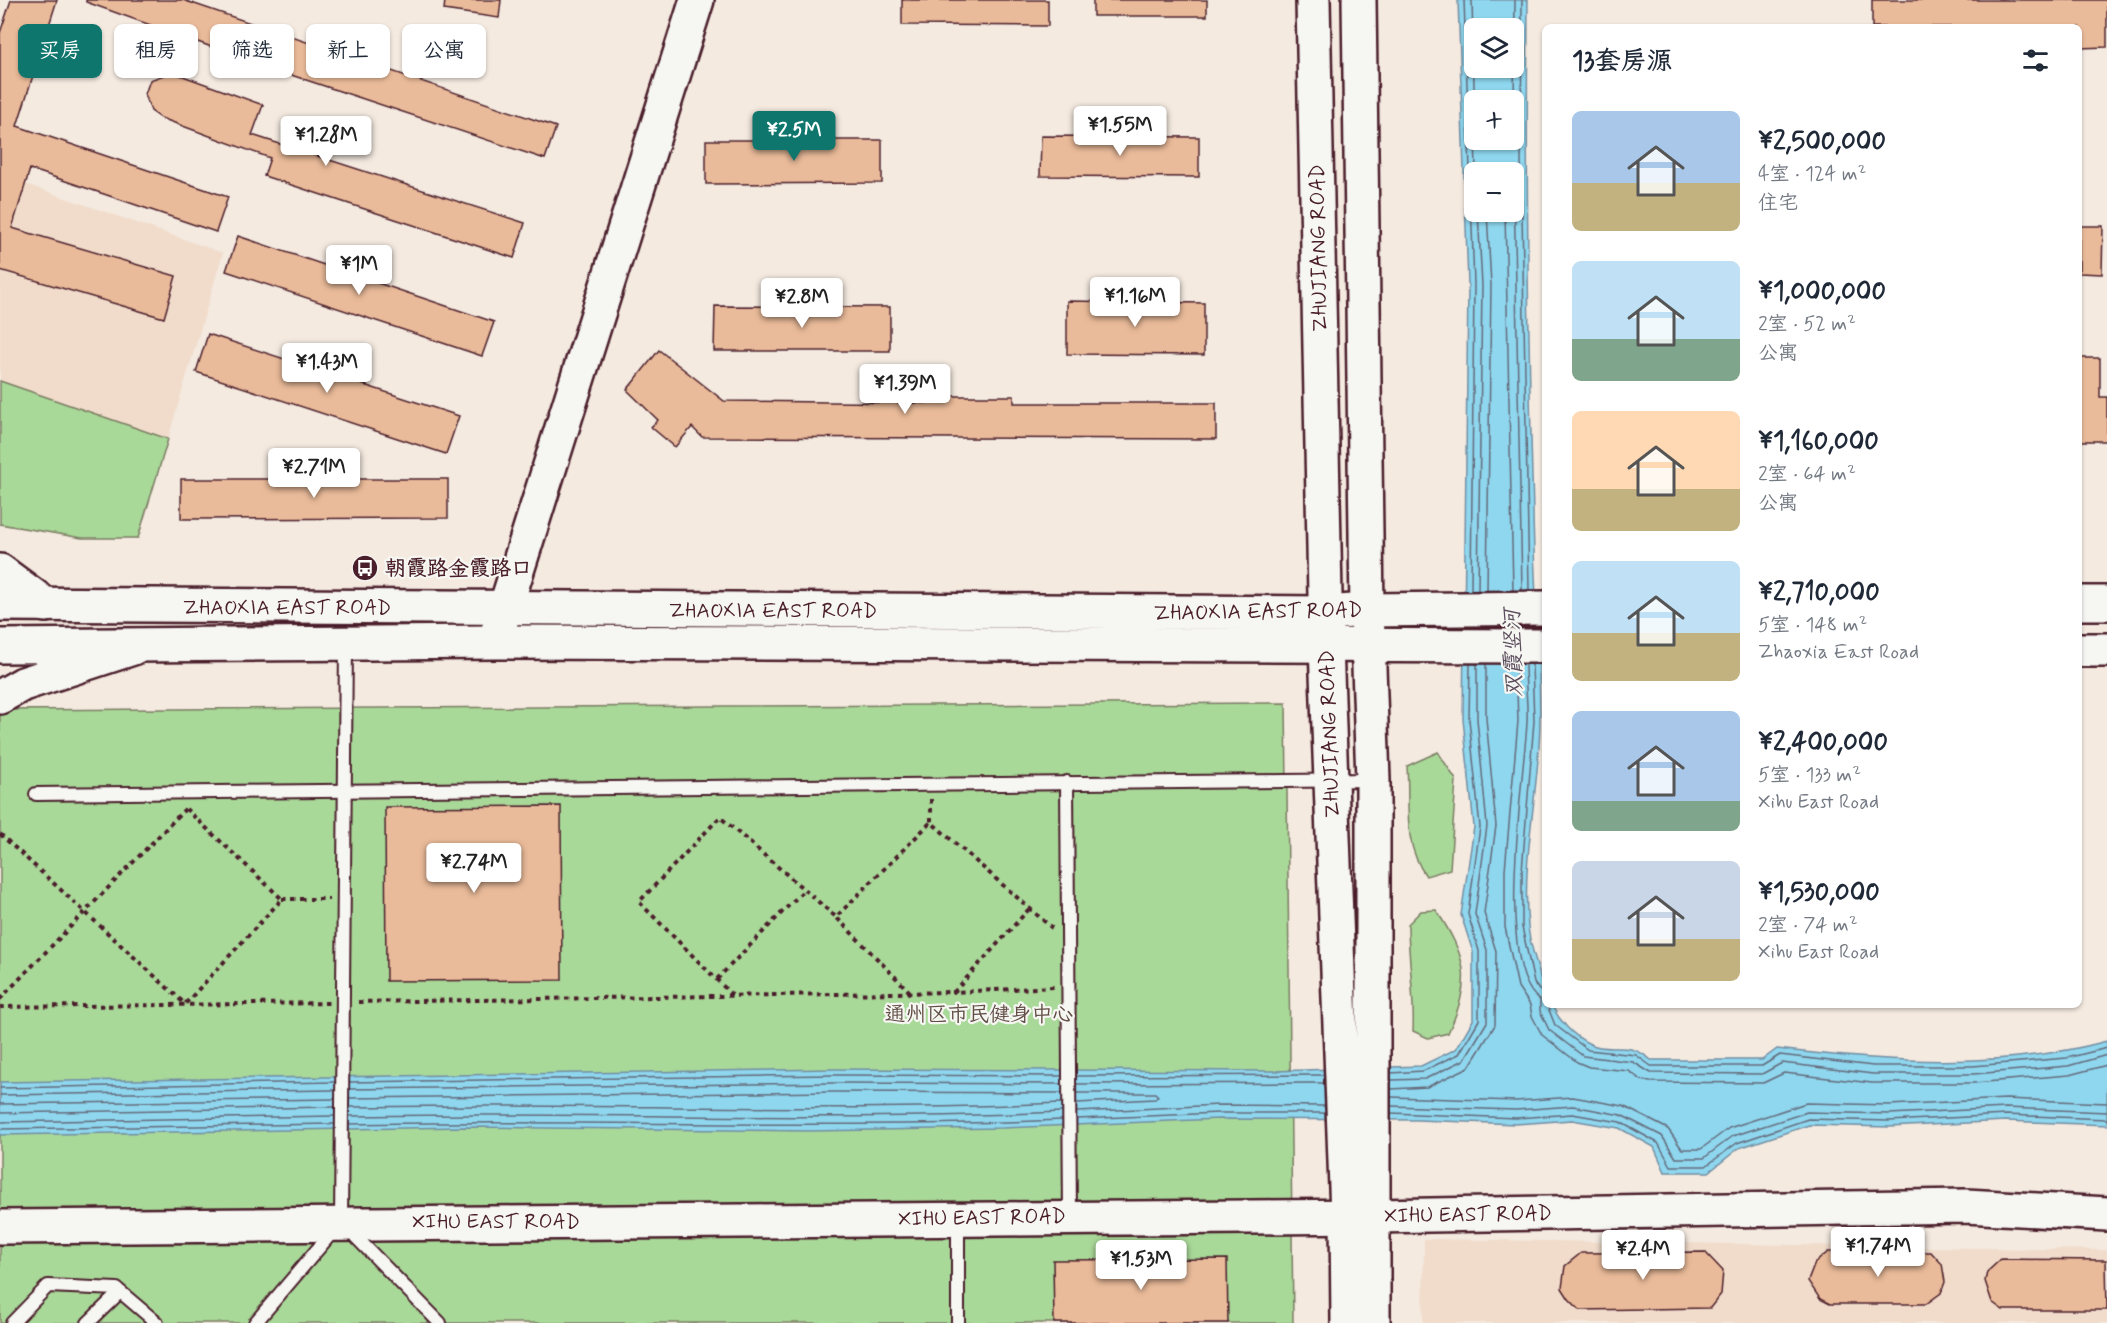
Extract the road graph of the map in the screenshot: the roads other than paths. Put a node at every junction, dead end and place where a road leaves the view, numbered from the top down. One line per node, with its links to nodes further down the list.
1 (697, 0): 9 (street)
2 (1313, 0): 12 (street, ZHUJIANG ROAD)
3 (1359, 0): 11 (street, ZHUJIANG ROAD)
4 (0, 571): 8 (street)
5 (2082, 603): 6 (street)
6 (2107, 603)
7 (0, 604): 8 (street, ZHAOXIA EAST ROAD)
8 (46, 605): 9 (street, ZHAOXIA EAST ROAD)
9 (505, 608): 12 (street, ZHAOXIA EAST ROAD); 13 (street)
10 (1542, 608): 11 (street, ZHAOXIA EAST ROAD)
11 (1367, 610): 12 (street, ZHAOXIA EAST ROAD); 18 (street, ZHUJIANG ROAD)
12 (1325, 613): 17 (street, ZHUJIANG ROAD)
13 (495, 642): 14 (street, ZHAOXIA EAST ROAD); 17 (street, ZHAOXIA EAST ROAD)
14 (346, 643): 15 (street, ZHAOXIA EAST ROAD); 25 (lane)
15 (142, 645): 16 (street, ZHAOXIA EAST ROAD); 22 (street)
16 (0, 646)
17 (1326, 646): 18 (street, ZHAOXIA EAST ROAD); 27 (street, ZHUJIANG ROAD)
18 (1368, 646): 19 (street, ZHAOXIA EAST ROAD); 23 (street, ZHUJIANG ROAD)
19 (1542, 646)
20 (2082, 650): 21 (street)
21 (2107, 650)
22 (0, 697)
23 (1372, 780): 24 (lane); 27 (street, ZHUJIANG ROAD)
24 (1068, 782): 25 (lane); 30 (lane)
25 (345, 791): 26 (lane); 32 (lane)
26 (36, 794)
27 (1357, 1053): 29 (street, ZHUJIANG ROAD)
28 (2107, 1214): 29 (street, XIHU EAST ROAD)
29 (1360, 1215): 30 (street, XIHU EAST ROAD); 41 (street, ZHUJIANG ROAD); 42 (street, ZHUJIANG ROAD)
30 (1070, 1216): 31 (street, XIHU EAST ROAD)
31 (958, 1218): 32 (street, XIHU EAST ROAD); 40 (lane)
32 (341, 1222): 33 (street, XIHU EAST ROAD); 38 (lane); 39 (lane)
33 (0, 1227)
34 (120, 1292): 35 (lane); 36 (lane); 37 (lane)
35 (12, 1323)
36 (88, 1323)
37 (157, 1323)
38 (255, 1323)
39 (440, 1323)
40 (958, 1323)
41 (1348, 1323)
42 (1373, 1323)

